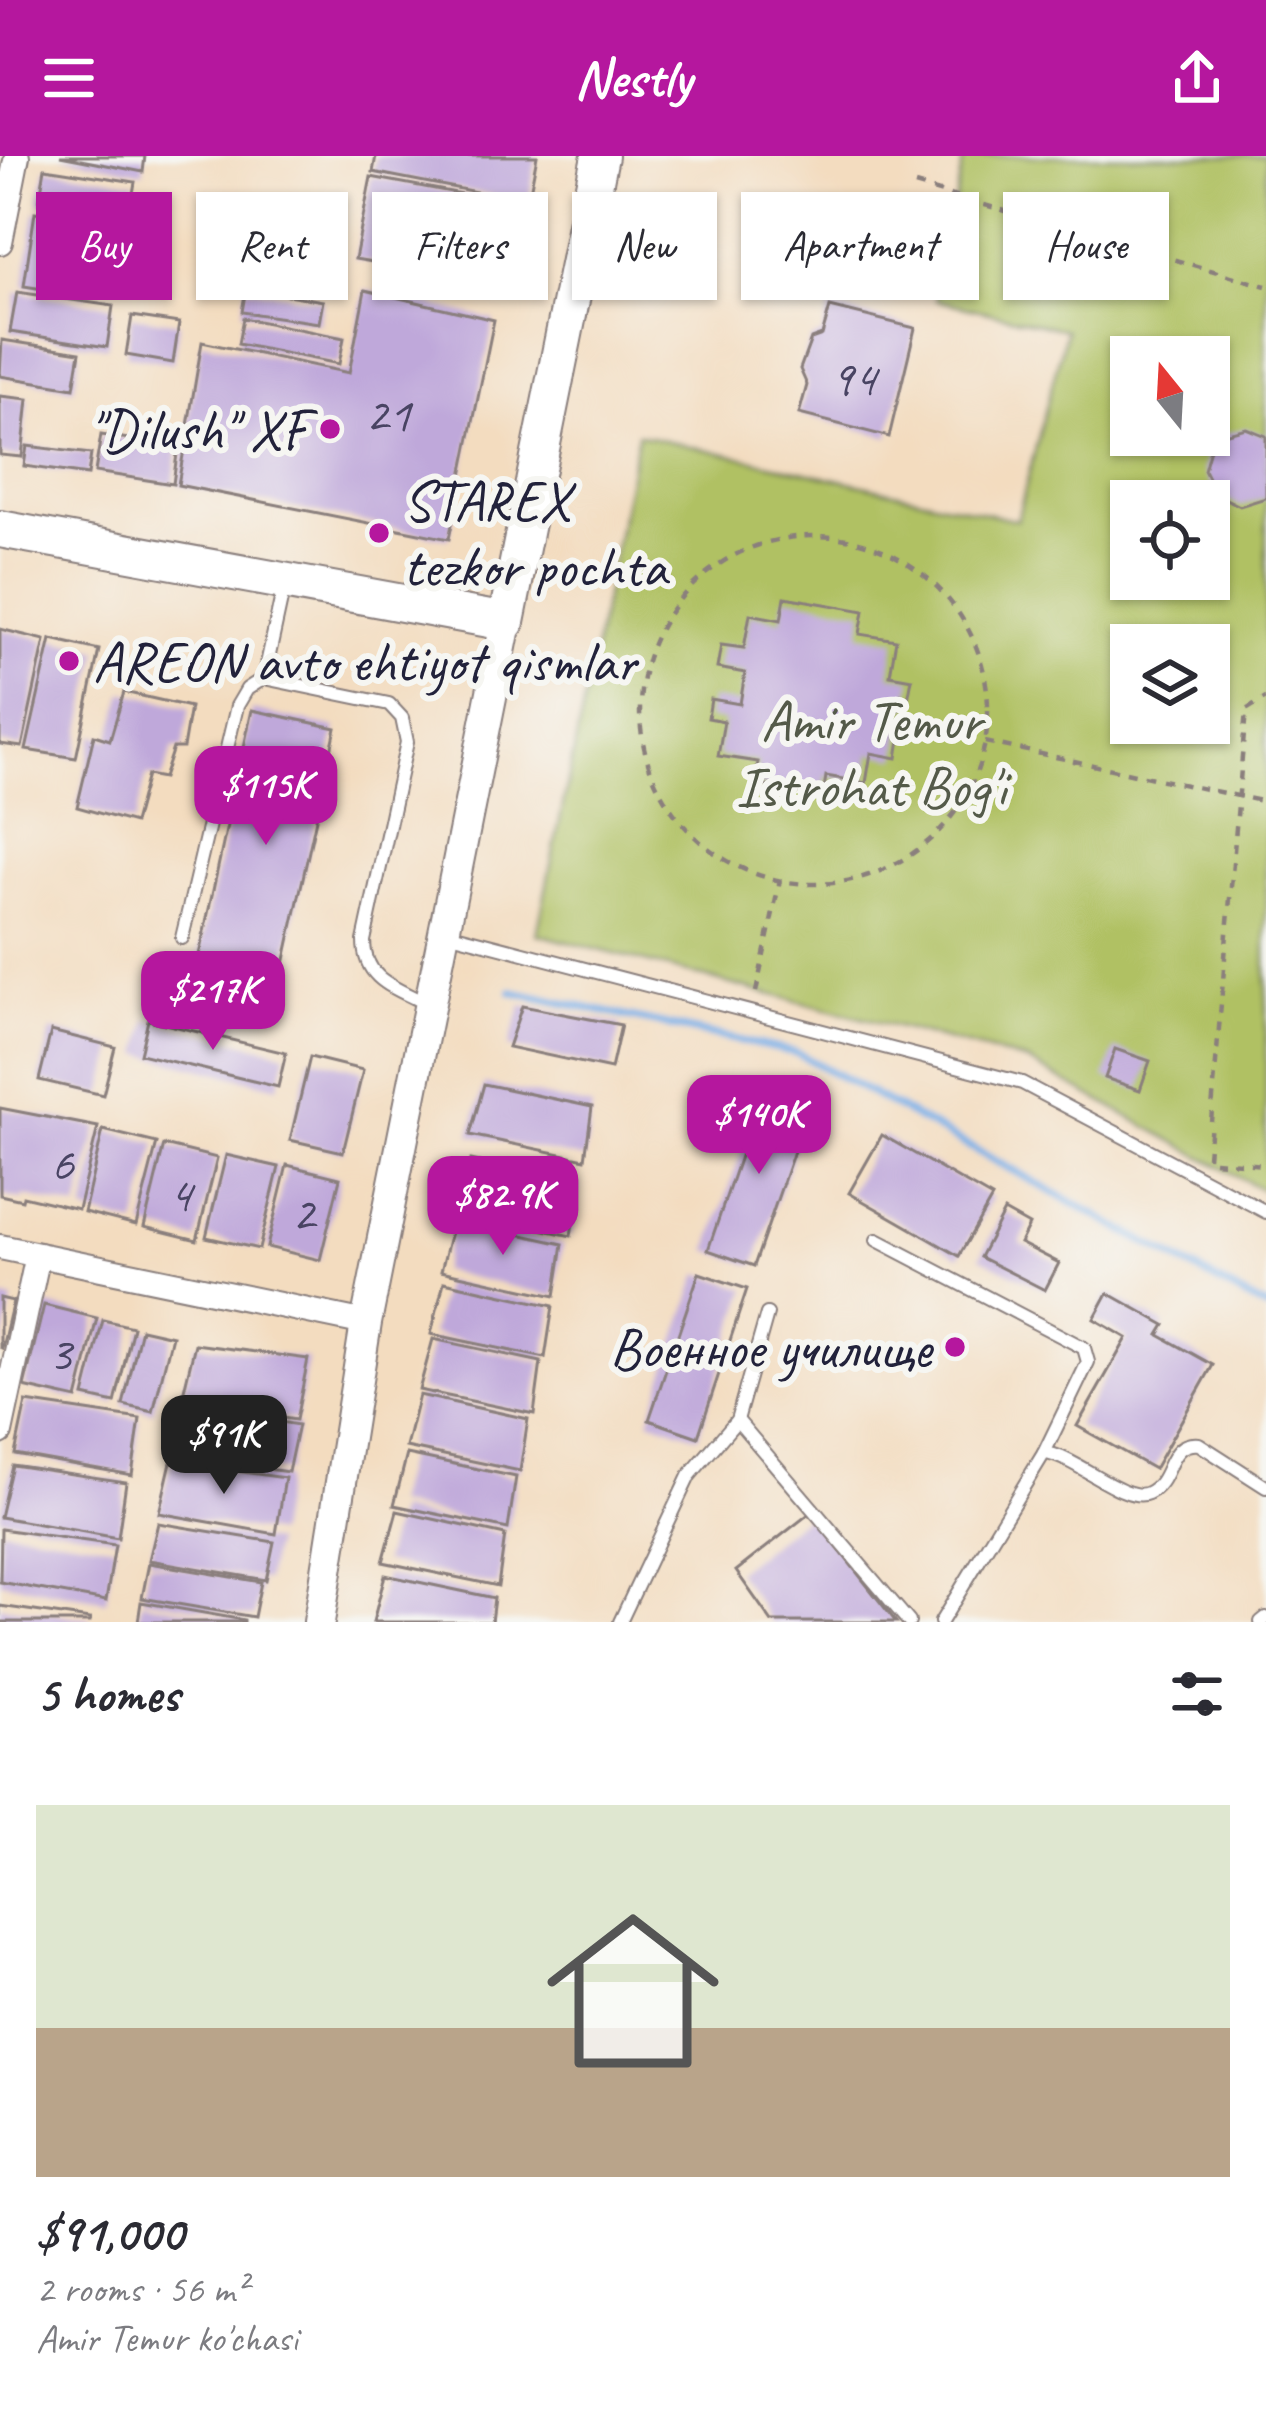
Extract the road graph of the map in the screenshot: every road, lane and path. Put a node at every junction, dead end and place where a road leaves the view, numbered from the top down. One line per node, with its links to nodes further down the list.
1 (17, 156): 4 (street)
2 (600, 156): 8 (main road)
3 (915, 185): 5 (path)
4 (0, 242)
5 (1266, 286)
6 (0, 529): 7 (main road)
7 (284, 581): 8 (main road); 9 (lane)
8 (506, 622): 15 (street)
9 (264, 679): 16 (lane); 17 (lane)
10 (1266, 698): 12 (path)
11 (985, 742): 12 (path); 14 (path); 14 (path)
12 (1238, 796): 13 (path); 19 (path)
13 (1266, 802)
14 (780, 880): 18 (path)
15 (447, 933): 17 (street); 18 (lane)
16 (182, 938)
17 (432, 1007): 25 (street)
18 (751, 1012): 20 (lane)
19 (1266, 1166)
20 (1266, 1212)
21 (877, 1240): 28 (lane)
22 (0, 1247): 23 (street)
23 (38, 1255): 25 (street); 27 (street)
24 (767, 1314): 26 (lane)
25 (366, 1323): 30 (street)
26 (737, 1420): 31 (lane); 32 (lane)
27 (0, 1432)
28 (1044, 1453): 29 (lane); 33 (lane)
29 (1266, 1487)
30 (319, 1622)
31 (620, 1622)
32 (909, 1622)
33 (941, 1622)

